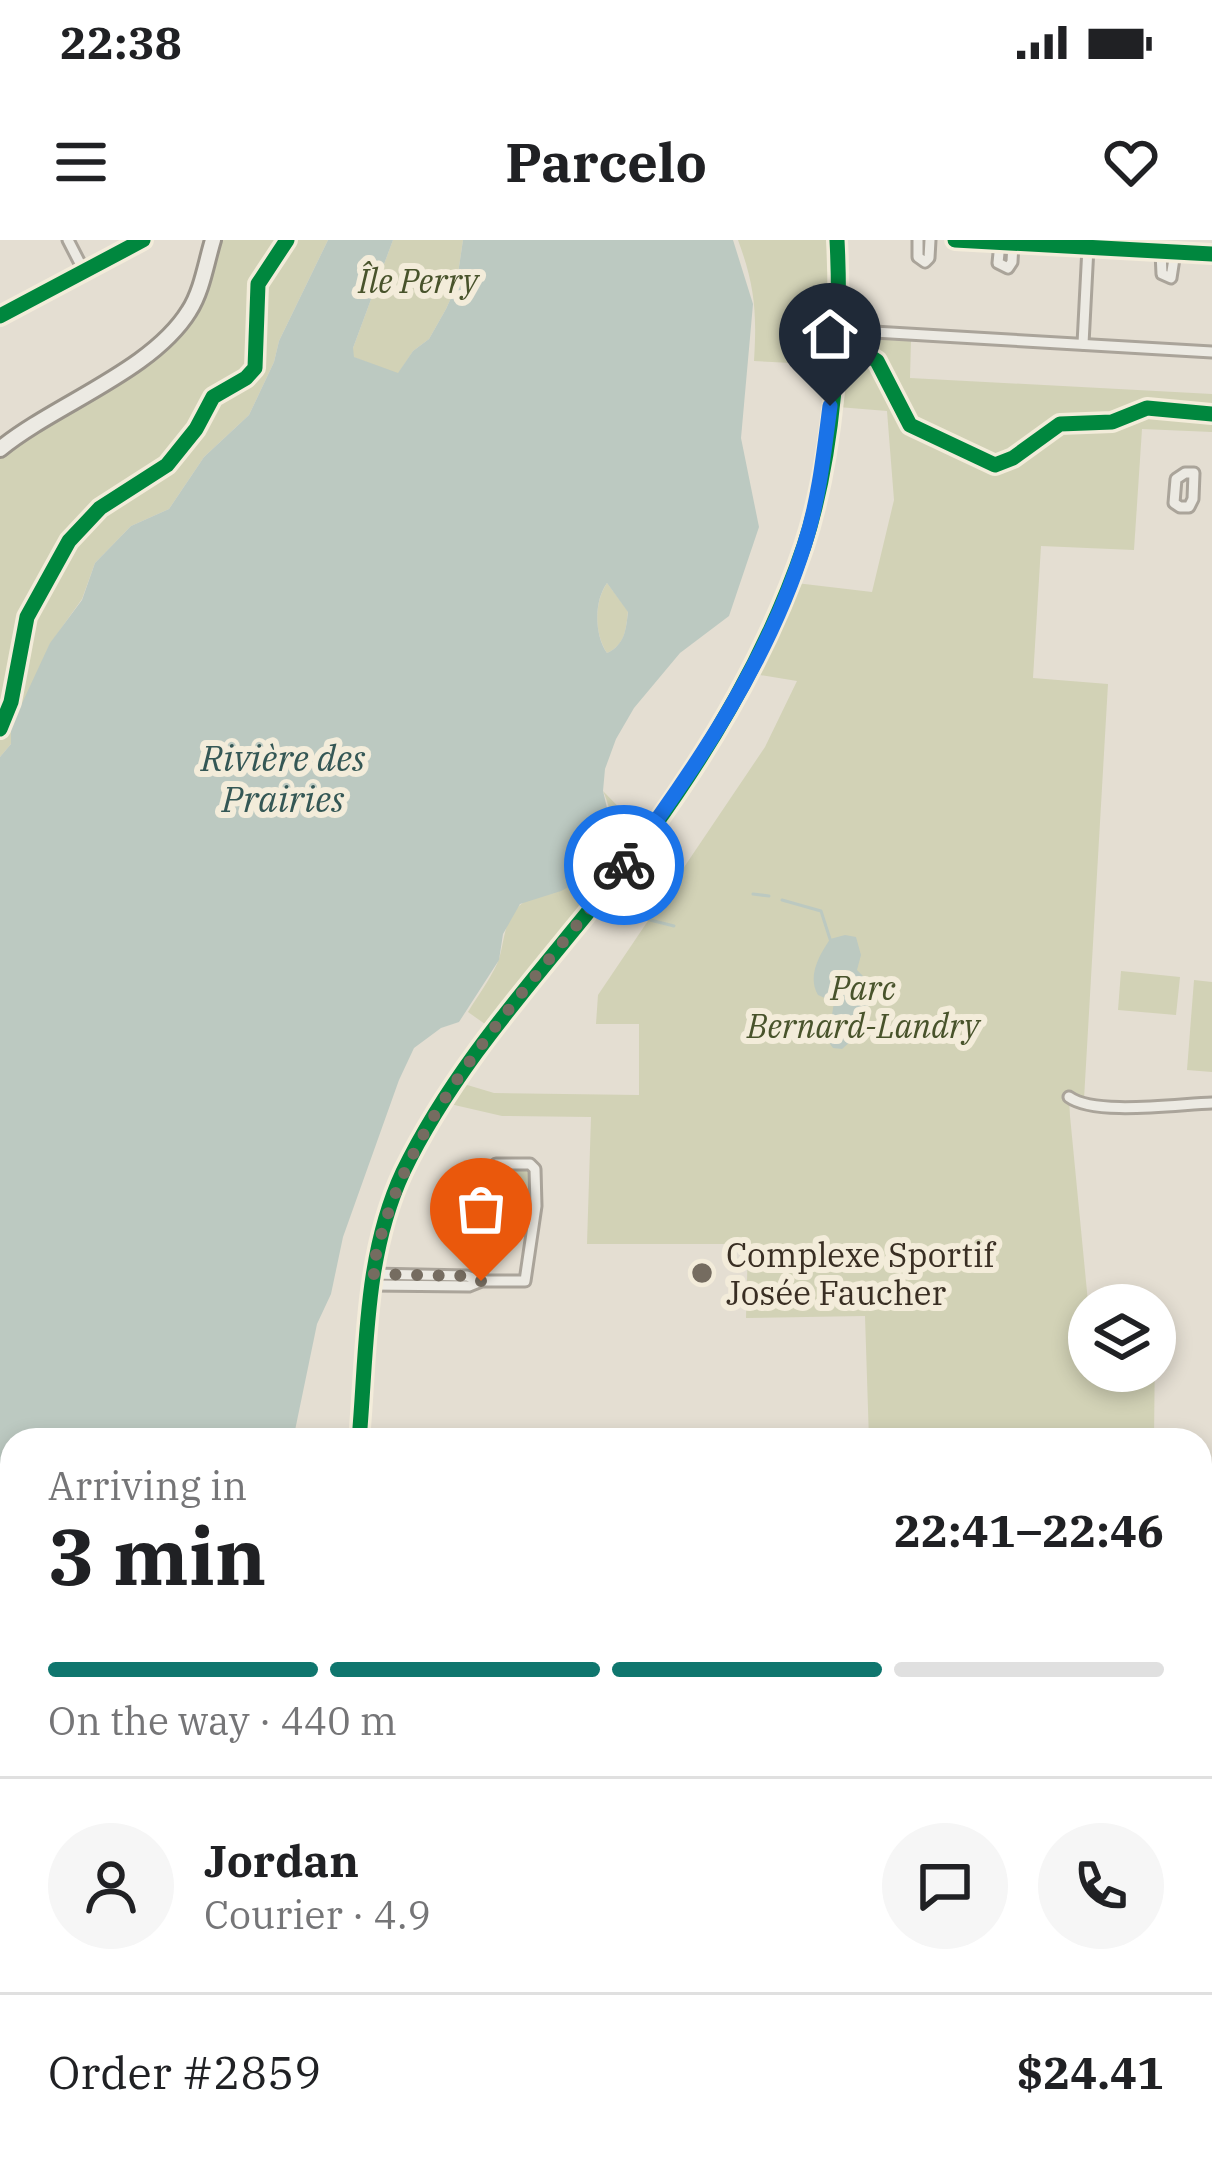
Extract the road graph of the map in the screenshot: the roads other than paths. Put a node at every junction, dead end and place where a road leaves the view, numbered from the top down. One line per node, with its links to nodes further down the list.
1 (68, 240): 14 (street)
2 (143, 240): 14 (street)
3 (213, 240): 19 (street)
4 (837, 240): 16 (street)
5 (918, 240): 6 (street)
6 (930, 240)
7 (955, 240): 8 (street)
8 (1000, 242): 9 (street); 9 (street)
9 (1012, 243): 10 (street)
10 (1088, 248): 11 (street); 17 (street)
11 (1162, 252): 12 (street); 12 (street)
12 (1175, 252): 13 (street)
13 (1212, 254)
14 (84, 271): 15 (street)
15 (0, 316)
16 (840, 330): 17 (street); 24 (street)
17 (1083, 344): 18 (street)
18 (1212, 352)
19 (0, 449)
20 (1194, 473): 21 (street)
21 (1212, 474)
22 (1069, 1097): 23 (street)
23 (1212, 1103)
24 (372, 1279): 25 (street); 26 (street)
25 (481, 1281): 25 (street)
26 (360, 1428)

